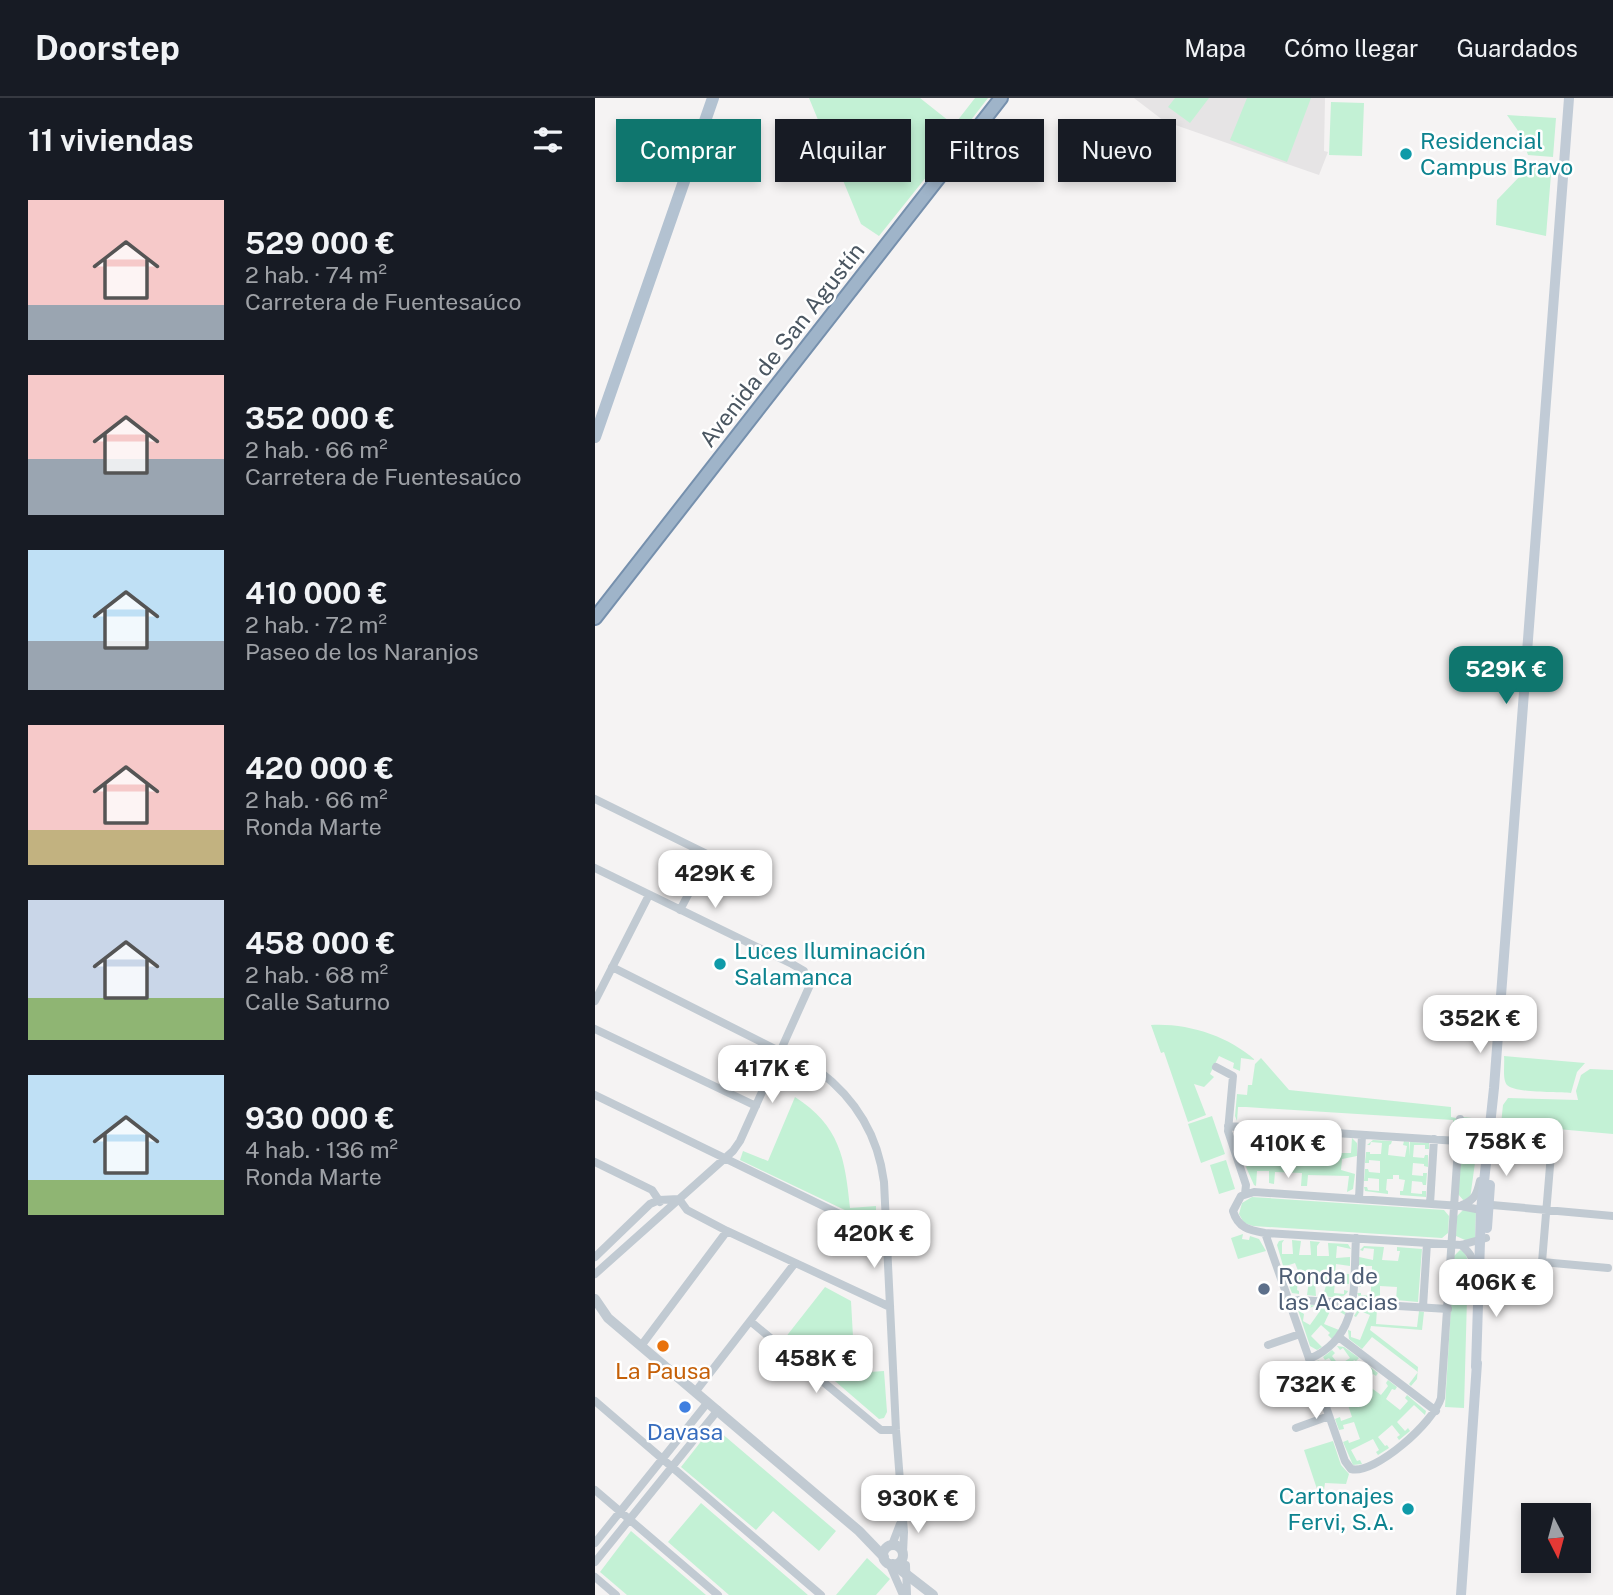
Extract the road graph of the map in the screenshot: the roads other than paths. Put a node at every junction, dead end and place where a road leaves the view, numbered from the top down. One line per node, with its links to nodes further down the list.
1 (713, 98): 4 (main road)
2 (1001, 98): 5 (highway, Avenida de San Agustín)
3 (1569, 98): 15 (main road)
4 (595, 437)
5 (595, 618)
6 (595, 799): 9 (street)
7 (595, 868): 8 (street)
8 (649, 895): 9 (street); 10 (street)
9 (681, 910): 13 (street)
10 (612, 967): 11 (street); 13 (street)
11 (595, 1001)
12 (595, 1028): 17 (street)
13 (780, 1050): 17 (street); 39 (street)
14 (1216, 1067): 19 (street)
15 (1494, 1088): 26 (main road); 33 (main road)
16 (595, 1095): 24 (street)
17 (756, 1106): 24 (street)
18 (1460, 1119): 22 (street)
19 (1228, 1126): 20 (street); 27 (street)
20 (1362, 1135): 21 (street); 29 (street)
21 (1434, 1139): 22 (street); 31 (street)
22 (1458, 1141): 32 (street)
23 (1551, 1154): 35 (street)
24 (723, 1159): 28 (street); 39 (street)
25 (595, 1162): 30 (street)
26 (1485, 1165): 32 (street); 33 (main road)
27 (1245, 1194): 29 (street); 38 (street)
28 (679, 1199): 30 (street); 34 (street); 37 (street)
29 (1359, 1199): 31 (street)
30 (659, 1200): 34 (street); 45 (street)
31 (1430, 1204): 32 (street)
32 (1457, 1206): 33 (street); 43 (street)
33 (1485, 1208): 35 (street); 41 (main road)
34 (664, 1211): 48 (street)
35 (1546, 1211): 36 (street); 47 (street)
36 (1613, 1216)
37 (727, 1231): 46 (street); 62 (street)
38 (1265, 1233): 40 (street); 51 (street)
39 (887, 1237): 53 (street)
40 (1356, 1238): 42 (street); 52 (street)
41 (1483, 1239): 44 (street); 49 (main road); 64 (main road)
42 (1427, 1243): 43 (street); 54 (street)
43 (1451, 1244): 44 (street); 55 (street)
44 (1461, 1245): 49 (street)
45 (595, 1257)
46 (795, 1264): 53 (street); 58 (street)
47 (1608, 1268)
48 (595, 1274)
49 (1477, 1291): 64 (main road)
50 (595, 1299): 57 (street)
51 (1289, 1302): 52 (street); 59 (street)
52 (1352, 1302): 54 (street); 60 (street)
53 (890, 1307): 74 (street)
54 (1423, 1307): 55 (street)
55 (1448, 1309): 71 (street)
56 (595, 1312): 57 (street)
57 (608, 1318): 62 (street)
58 (750, 1321): 67 (street); 74 (street)
59 (1300, 1334): 61 (street); 63 (street)
60 (1340, 1338): 63 (street); 71 (street)
61 (1268, 1345)
62 (641, 1346): 67 (street)
63 (1309, 1359): 65 (street)
64 (1476, 1367): 93 (main road)
65 (1315, 1375): 66 (street); 72 (street)
66 (1282, 1386)
67 (696, 1391): 69 (street)
68 (595, 1401): 75 (street)
69 (708, 1402): 70 (street); 75 (street)
70 (718, 1410): 76 (street); 81 (street)
71 (1436, 1411): 72 (street)
72 (1329, 1416): 73 (street)
73 (1296, 1428)
74 (896, 1430): 79 (street)
75 (662, 1459): 76 (street); 78 (street)
76 (672, 1467): 80 (street); 91 (street)
77 (595, 1490): 78 (street)
78 (620, 1511): 80 (street); 82 (street)
79 (901, 1518): 83 (street); 86 (street)
80 (630, 1519): 84 (street); 90 (street)
81 (868, 1540): 83 (street); 85 (street)
82 (595, 1543)
83 (890, 1546): 85 (street); 86 (street)
84 (595, 1562)
85 (889, 1562): 86 (street); 92 (street)
86 (904, 1562): 88 (street); 92 (street)
87 (595, 1577): 89 (street)
88 (929, 1591): 92 (street)
89 (616, 1595)
90 (718, 1595)
91 (821, 1595)
92 (906, 1595)
93 (1461, 1595)

